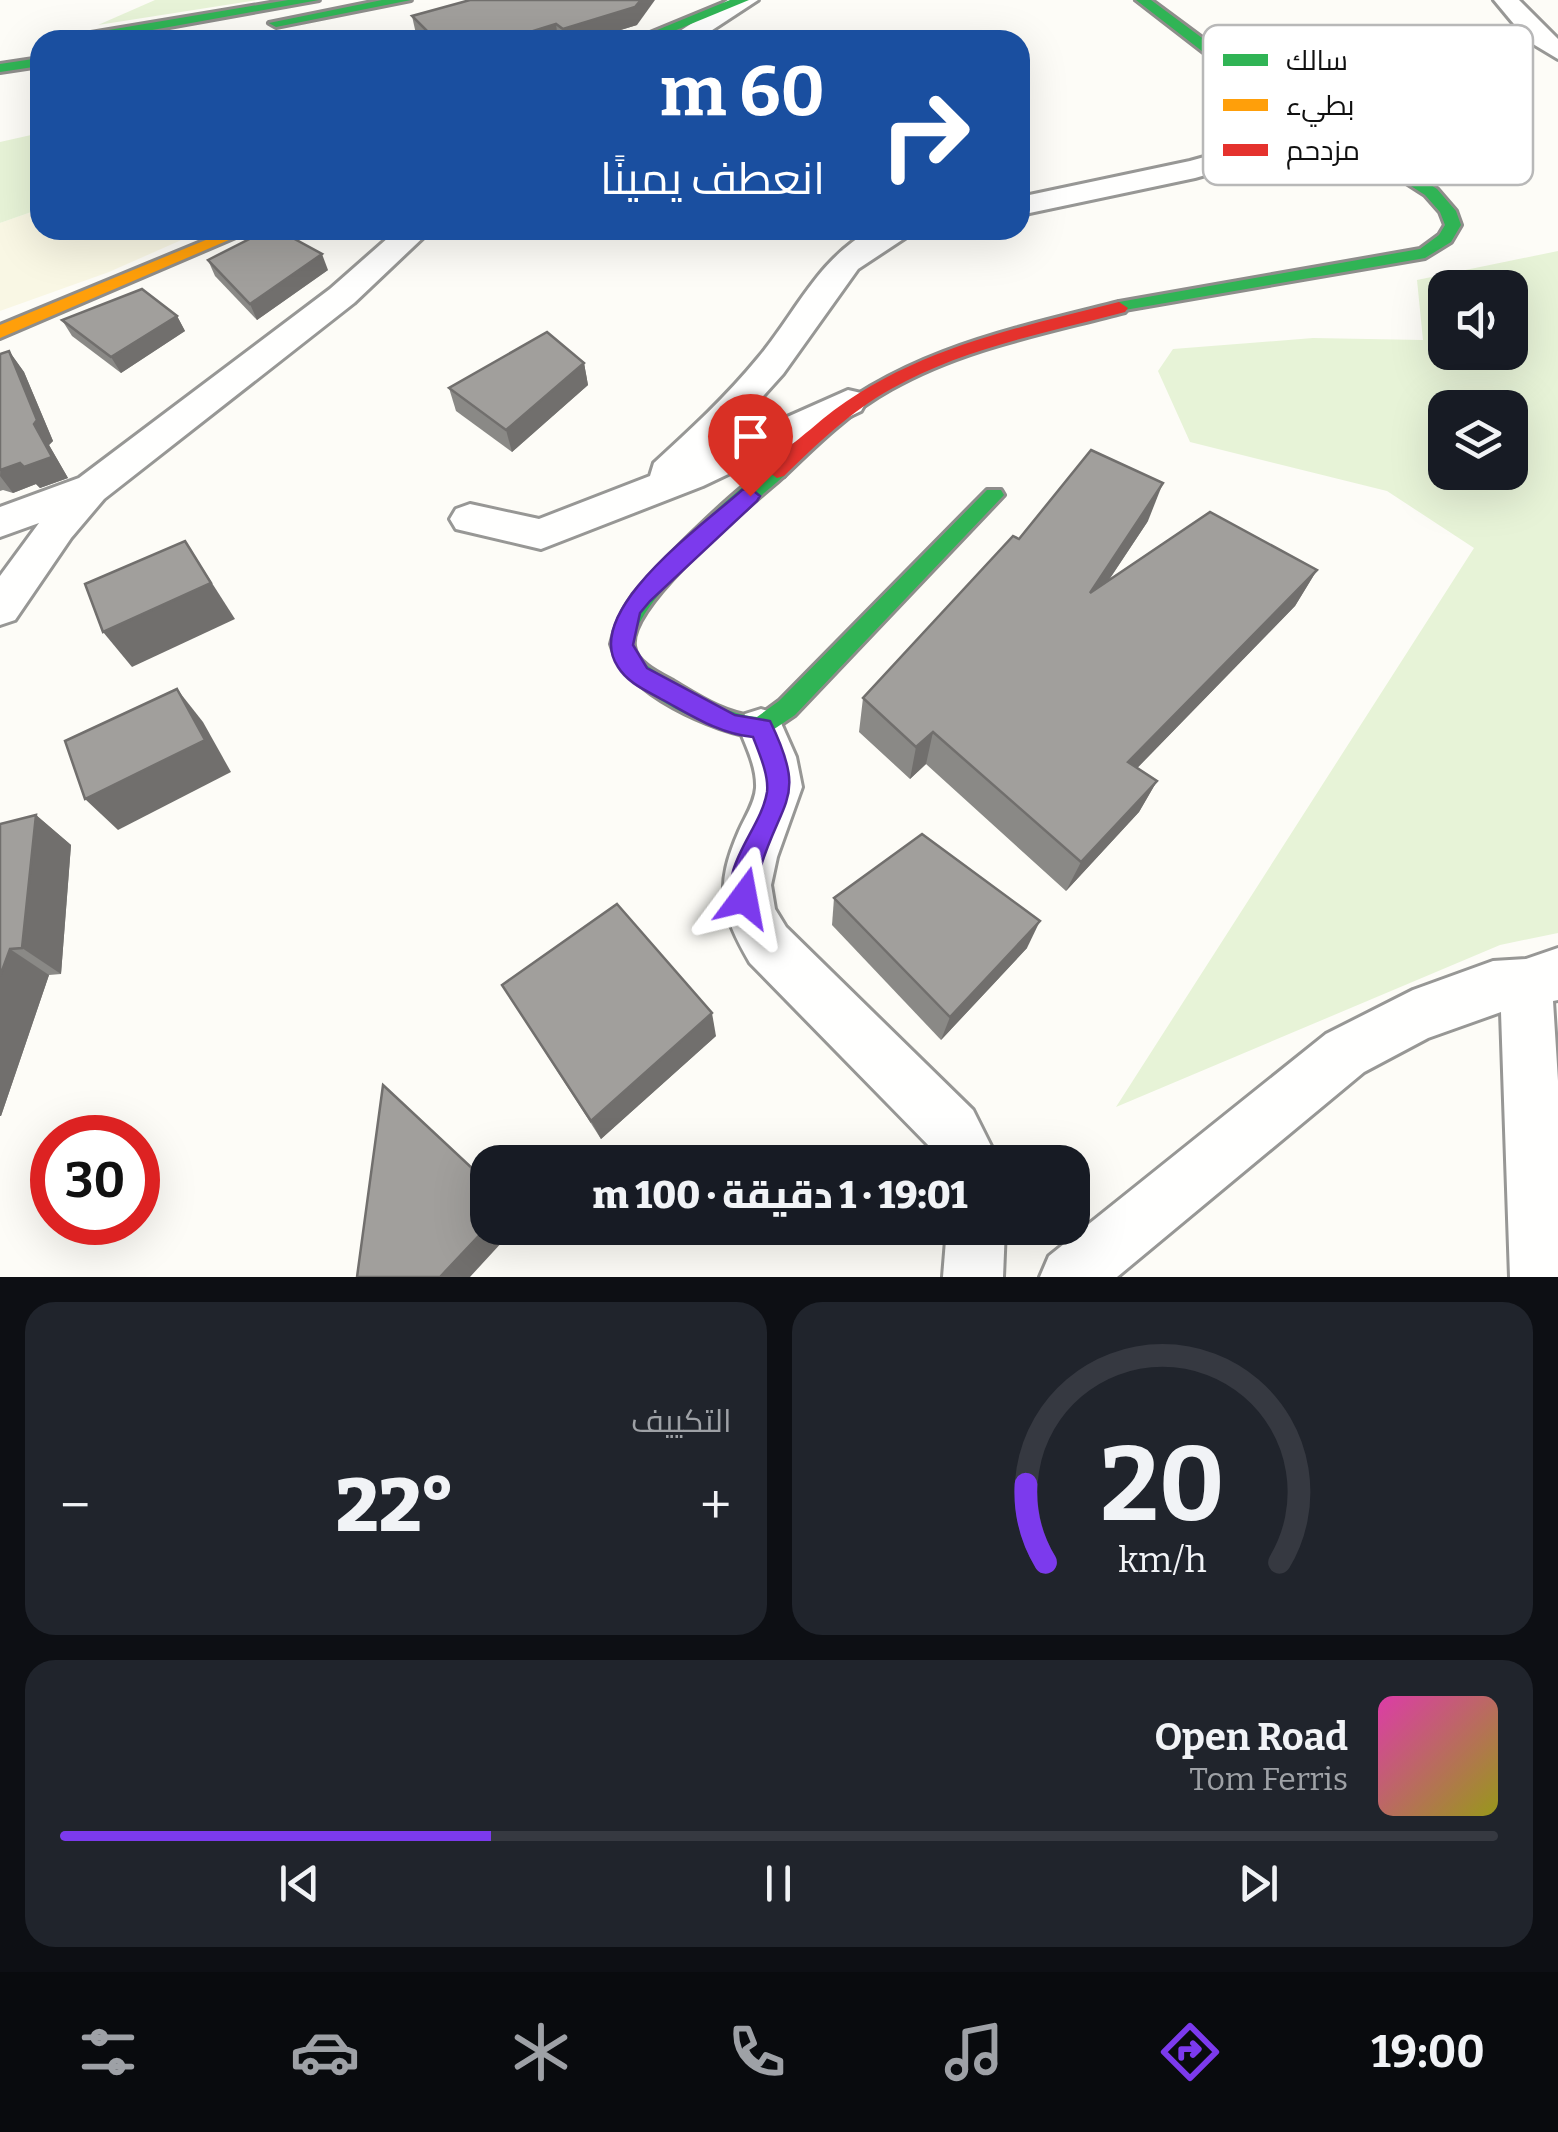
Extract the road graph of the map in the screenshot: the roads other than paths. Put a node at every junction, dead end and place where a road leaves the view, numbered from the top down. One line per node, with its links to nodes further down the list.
1 (312, 0): 7 (street)
2 (404, 0): 8 (street)
3 (744, 0): 9 (street); 10 (street)
4 (1143, 0): 12 (street)
5 (1506, 0): 6 (street)
6 (1528, 25)
7 (133, 30)
8 (232, 30)
9 (666, 30)
10 (694, 30)
11 (1533, 31): 14 (street)
12 (1203, 45)
13 (30, 48): 15 (street)
14 (1558, 51)
15 (0, 52)
16 (30, 64): 17 (street)
17 (0, 68)
18 (1203, 167): 20 (street)
19 (1420, 185): 25 (street)
20 (1030, 204)
21 (220, 240): 24 (street)
22 (404, 240): 26 (street)
23 (873, 240): 27 (street)
24 (0, 332)
25 (884, 384): 27 (street); 32 (street)
26 (93, 488): 30 (street); 31 (street)
27 (645, 494): 29 (street)
28 (994, 495): 32 (street)
29 (470, 518)
30 (0, 522)
31 (0, 608)
32 (761, 728): 34 (street)
33 (1542, 979): 37 (street); 38 (street)
34 (961, 1145)
35 (975, 1245): 36 (street)
36 (973, 1277)
37 (1070, 1277)
38 (1540, 1277)

